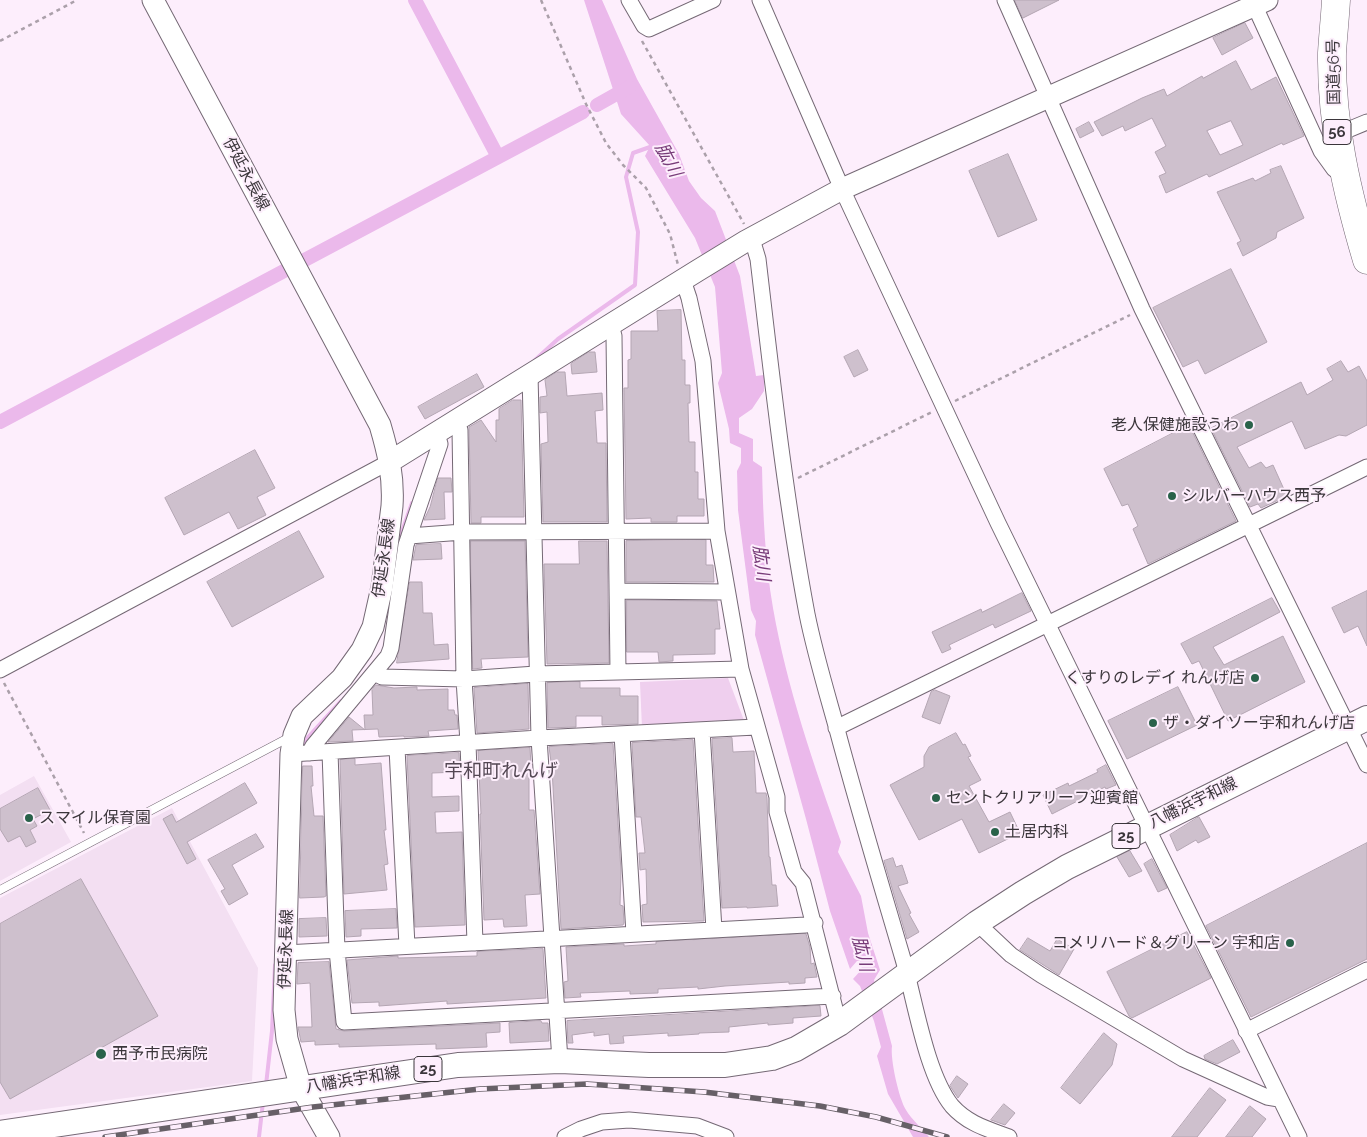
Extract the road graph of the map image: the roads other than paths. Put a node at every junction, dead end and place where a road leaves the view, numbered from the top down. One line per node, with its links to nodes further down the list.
1 (153, 0): 20 (main road, 伊延永長線)
2 (628, 0): 3 (street)
3 (713, 0)
4 (760, 0): 12 (street)
5 (1005, 0): 8 (street)
6 (1336, 0): 10 (highway, 国道56号 / 56)
7 (1258, 2): 8 (main road); 11 (street)
8 (1048, 97): 12 (main road); 22 (street)
9 (1367, 122): 10 (street)
10 (1338, 134): 11 (highway, 国道56号 / 56)
11 (1344, 176): 14 (highway, 国道56号 / 56)
12 (842, 190): 13 (main road); 30 (street)
13 (749, 240): 15 (main road); 39 (street)
14 (1367, 260)
15 (690, 276): 16 (main road); 25 (street)
16 (611, 325): 17 (main road); 24 (street)
17 (530, 375): 18 (main road); 23 (street)
18 (456, 422): 19 (main road); 26 (street)
19 (437, 434): 20 (main road); 27 (street)
20 (391, 461): 32 (street); 44 (main road, 伊延永長線)
21 (1367, 467): 22 (street)
22 (1248, 524): 30 (street); 37 (street)
23 (534, 531): 24 (street); 26 (street); 35 (street)
24 (616, 531): 25 (street); 28 (street)
25 (717, 531): 29 (street)
26 (462, 532): 27 (street); 36 (street)
27 (409, 536): 34 (street)
28 (617, 592): 29 (street); 33 (street)
29 (728, 592): 31 (street)
30 (1048, 623): 39 (street); 48 (street)
31 (741, 669): 33 (street); 38 (street)
32 (0, 670)
33 (618, 672): 35 (street)
34 (374, 673): 36 (street); 44 (street)
35 (536, 674): 36 (street); 42 (street)
36 (464, 679): 43 (street)
37 (1358, 723): 47 (street); 48 (main road, 八幡浜宇和線 / 25)
38 (756, 727): 40 (street); 50 (street)
39 (836, 728): 60 (street)
40 (702, 730): 41 (street); 52 (street)
41 (622, 734): 42 (street); 53 (street)
42 (539, 738): 43 (street); 54 (street)
43 (468, 743): 45 (street); 55 (street)
44 (298, 747): 46 (street); 49 (lane); 58 (main road, 伊延永長線)
45 (397, 748): 46 (street); 56 (street)
46 (330, 752): 57 (street)
47 (1367, 766)
48 (1146, 826): 51 (main road, 八幡浜宇和線 / 25); 64 (street)
49 (0, 890)
50 (815, 923): 52 (street); 61 (street)
51 (977, 923): 60 (main road, 八幡浜宇和線 / 25); 67 (street)
52 (714, 930): 53 (street)
53 (634, 934): 54 (street)
54 (551, 939): 55 (street); 62 (street)
55 (475, 943): 56 (street)
56 (407, 946): 57 (street)
57 (338, 950): 58 (street); 62 (street)
58 (286, 953): 66 (main road, 伊延永長線)
59 (1367, 970): 64 (street)
60 (904, 976): 63 (main road, 25); 72 (street)
61 (833, 996): 62 (street); 63 (street)
62 (556, 1011): 65 (street)
63 (844, 1020): 65 (main road, 八幡浜宇和線 / 25)
64 (1246, 1031): 67 (street)
65 (560, 1061): 66 (main road, 八幡浜宇和線 / 25)
66 (301, 1088): 68 (main road, 八幡浜宇和線 / 25); 69 (main road, 伊延永長線)
67 (1279, 1099): 73 (street)
68 (0, 1133)
69 (329, 1137)
70 (565, 1137): 71 (street)
71 (726, 1137)
72 (1009, 1137)
73 (1299, 1137)

